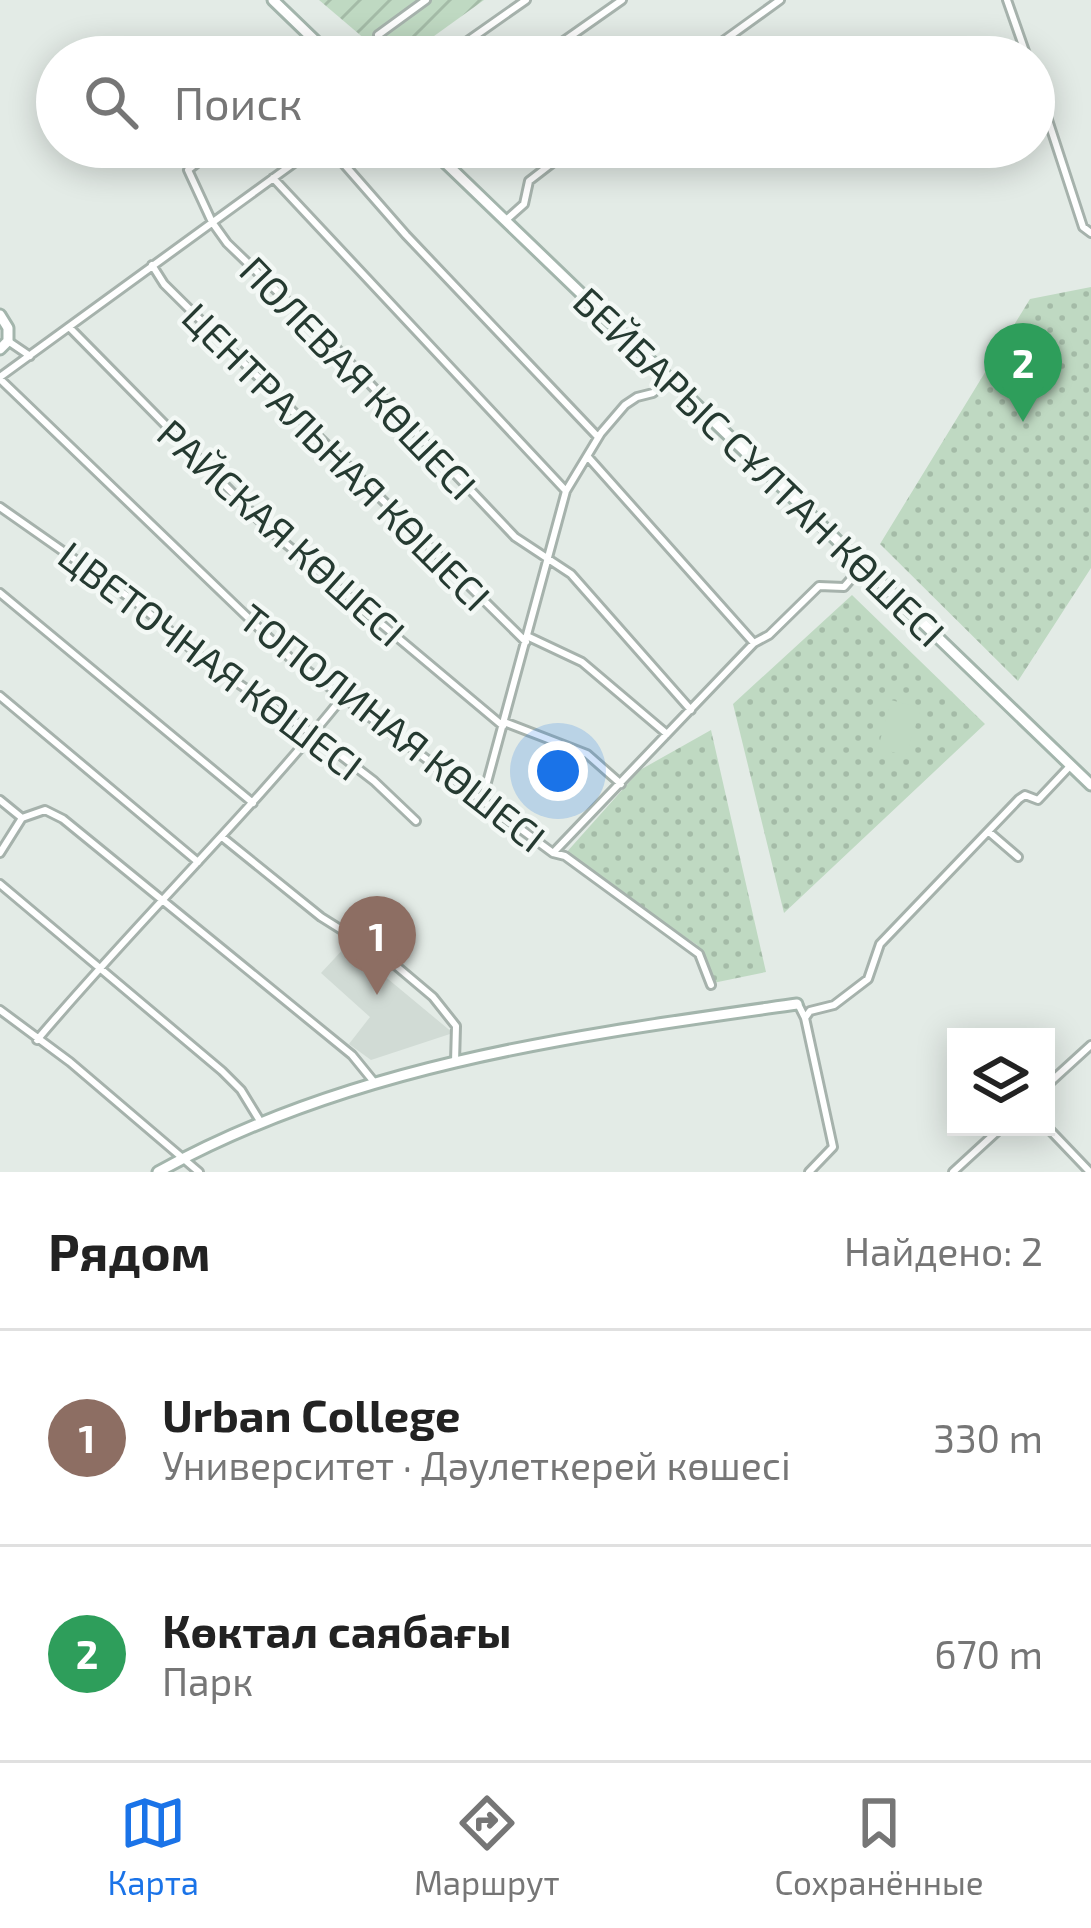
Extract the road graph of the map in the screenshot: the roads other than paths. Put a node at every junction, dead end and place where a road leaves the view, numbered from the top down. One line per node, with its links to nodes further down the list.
1 (273, 0): 7 (street)
2 (426, 0): 8 (street)
3 (526, 0): 9 (street)
4 (622, 0): 10 (street)
5 (780, 0): 11 (street)
6 (1007, 0): 12 (street)
7 (310, 36)
8 (379, 36)
9 (475, 36)
10 (571, 36)
11 (730, 36)
12 (1020, 36)
13 (1055, 141): 22 (street)
14 (189, 168): 21 (street, ПОЛЕВАЯ КӨШЕСІ)
15 (287, 168): 19 (street)
16 (347, 168): 30 (street)
17 (450, 168): 20 (street, БЕЙБАРЫС СҰЛТАН КӨШЕСІ)
18 (546, 168): 20 (street)
19 (273, 178): 21 (street); 32 (street)
20 (504, 221): 29 (street, БЕЙБАРЫС СҰЛТАН КӨШЕСІ)
21 (212, 222): 23 (street); 34 (street, ПОЛЕВАЯ КӨШЕСІ)
22 (1091, 233)
23 (152, 265): 25 (street); 37 (street, ЦЕНТРАЛЬНАЯ КӨШЕСІ)
24 (0, 315): 26 (street)
25 (70, 328): 27 (street); 42 (street, РАЙСКАЯ КӨШЕСІ)
26 (4, 345): 27 (street)
27 (30, 356): 28 (street)
28 (0, 378): 40 (street, ТОПОЛИНАЯ КӨШЕСІ)
29 (671, 378): 30 (street); 45 (street, БЕЙБАРЫС СҰЛТАН КӨШЕСІ)
30 (598, 437): 31 (street)
31 (587, 457): 32 (street); 38 (street)
32 (566, 491): 34 (street)
33 (0, 507): 43 (street, ЦВЕТОЧНАЯ КӨШЕСІ)
34 (550, 560): 37 (street); 41 (street, ПОЛЕВАЯ КӨШЕСІ)
35 (850, 579): 38 (street)
36 (0, 593): 50 (street)
37 (527, 639): 42 (street); 44 (street, ЦЕНТРАЛЬНАЯ КӨШЕСІ)
38 (754, 643): 41 (street)
39 (0, 696): 58 (street)
40 (342, 698): 43 (street); 48 (street, ТОПОЛИНАЯ КӨШЕСІ)
41 (691, 710): 44 (street)
42 (503, 724): 46 (street, РАЙСКАЯ КӨШЕСІ); 48 (street)
43 (313, 734): 50 (street); 52 (street, ЦВЕТОЧНАЯ КӨШЕСІ)
44 (667, 734): 46 (street)
45 (1071, 765): 47 (street, БЕЙБАРЫС СҰЛТАН КӨШЕСІ); 53 (street)
46 (622, 784): 56 (street)
47 (1091, 784)
48 (483, 797): 56 (street, ТОПОЛИНАЯ КӨШЕСІ)
49 (0, 800): 51 (street)
50 (253, 803): 54 (street)
51 (22, 818): 55 (street); 60 (street)
52 (416, 821)
53 (988, 831): 57 (street); 65 (street)
54 (222, 837): 58 (street); 68 (street)
55 (0, 853)
56 (554, 853): 62 (street, ТОПОЛИНАЯ КӨШЕСІ)
57 (1018, 857)
58 (198, 862): 60 (street)
59 (0, 884): 61 (street)
60 (161, 898): 61 (street); 70 (street)
61 (100, 965): 66 (street); 71 (street)
62 (711, 985)
63 (797, 1004): 65 (street); 68 (street)
64 (0, 1010): 66 (street)
65 (805, 1018): 77 (street)
66 (37, 1040): 74 (street)
67 (1091, 1045): 69 (street)
68 (454, 1064): 70 (street)
69 (1055, 1079)
70 (374, 1082): 71 (street)
71 (260, 1121): 74 (street)
72 (1055, 1135): 79 (street)
73 (992, 1136): 78 (street)
74 (182, 1159): 75 (street); 76 (street)
75 (158, 1172)
76 (199, 1172)
77 (809, 1172)
78 (953, 1172)
79 (1090, 1172)

